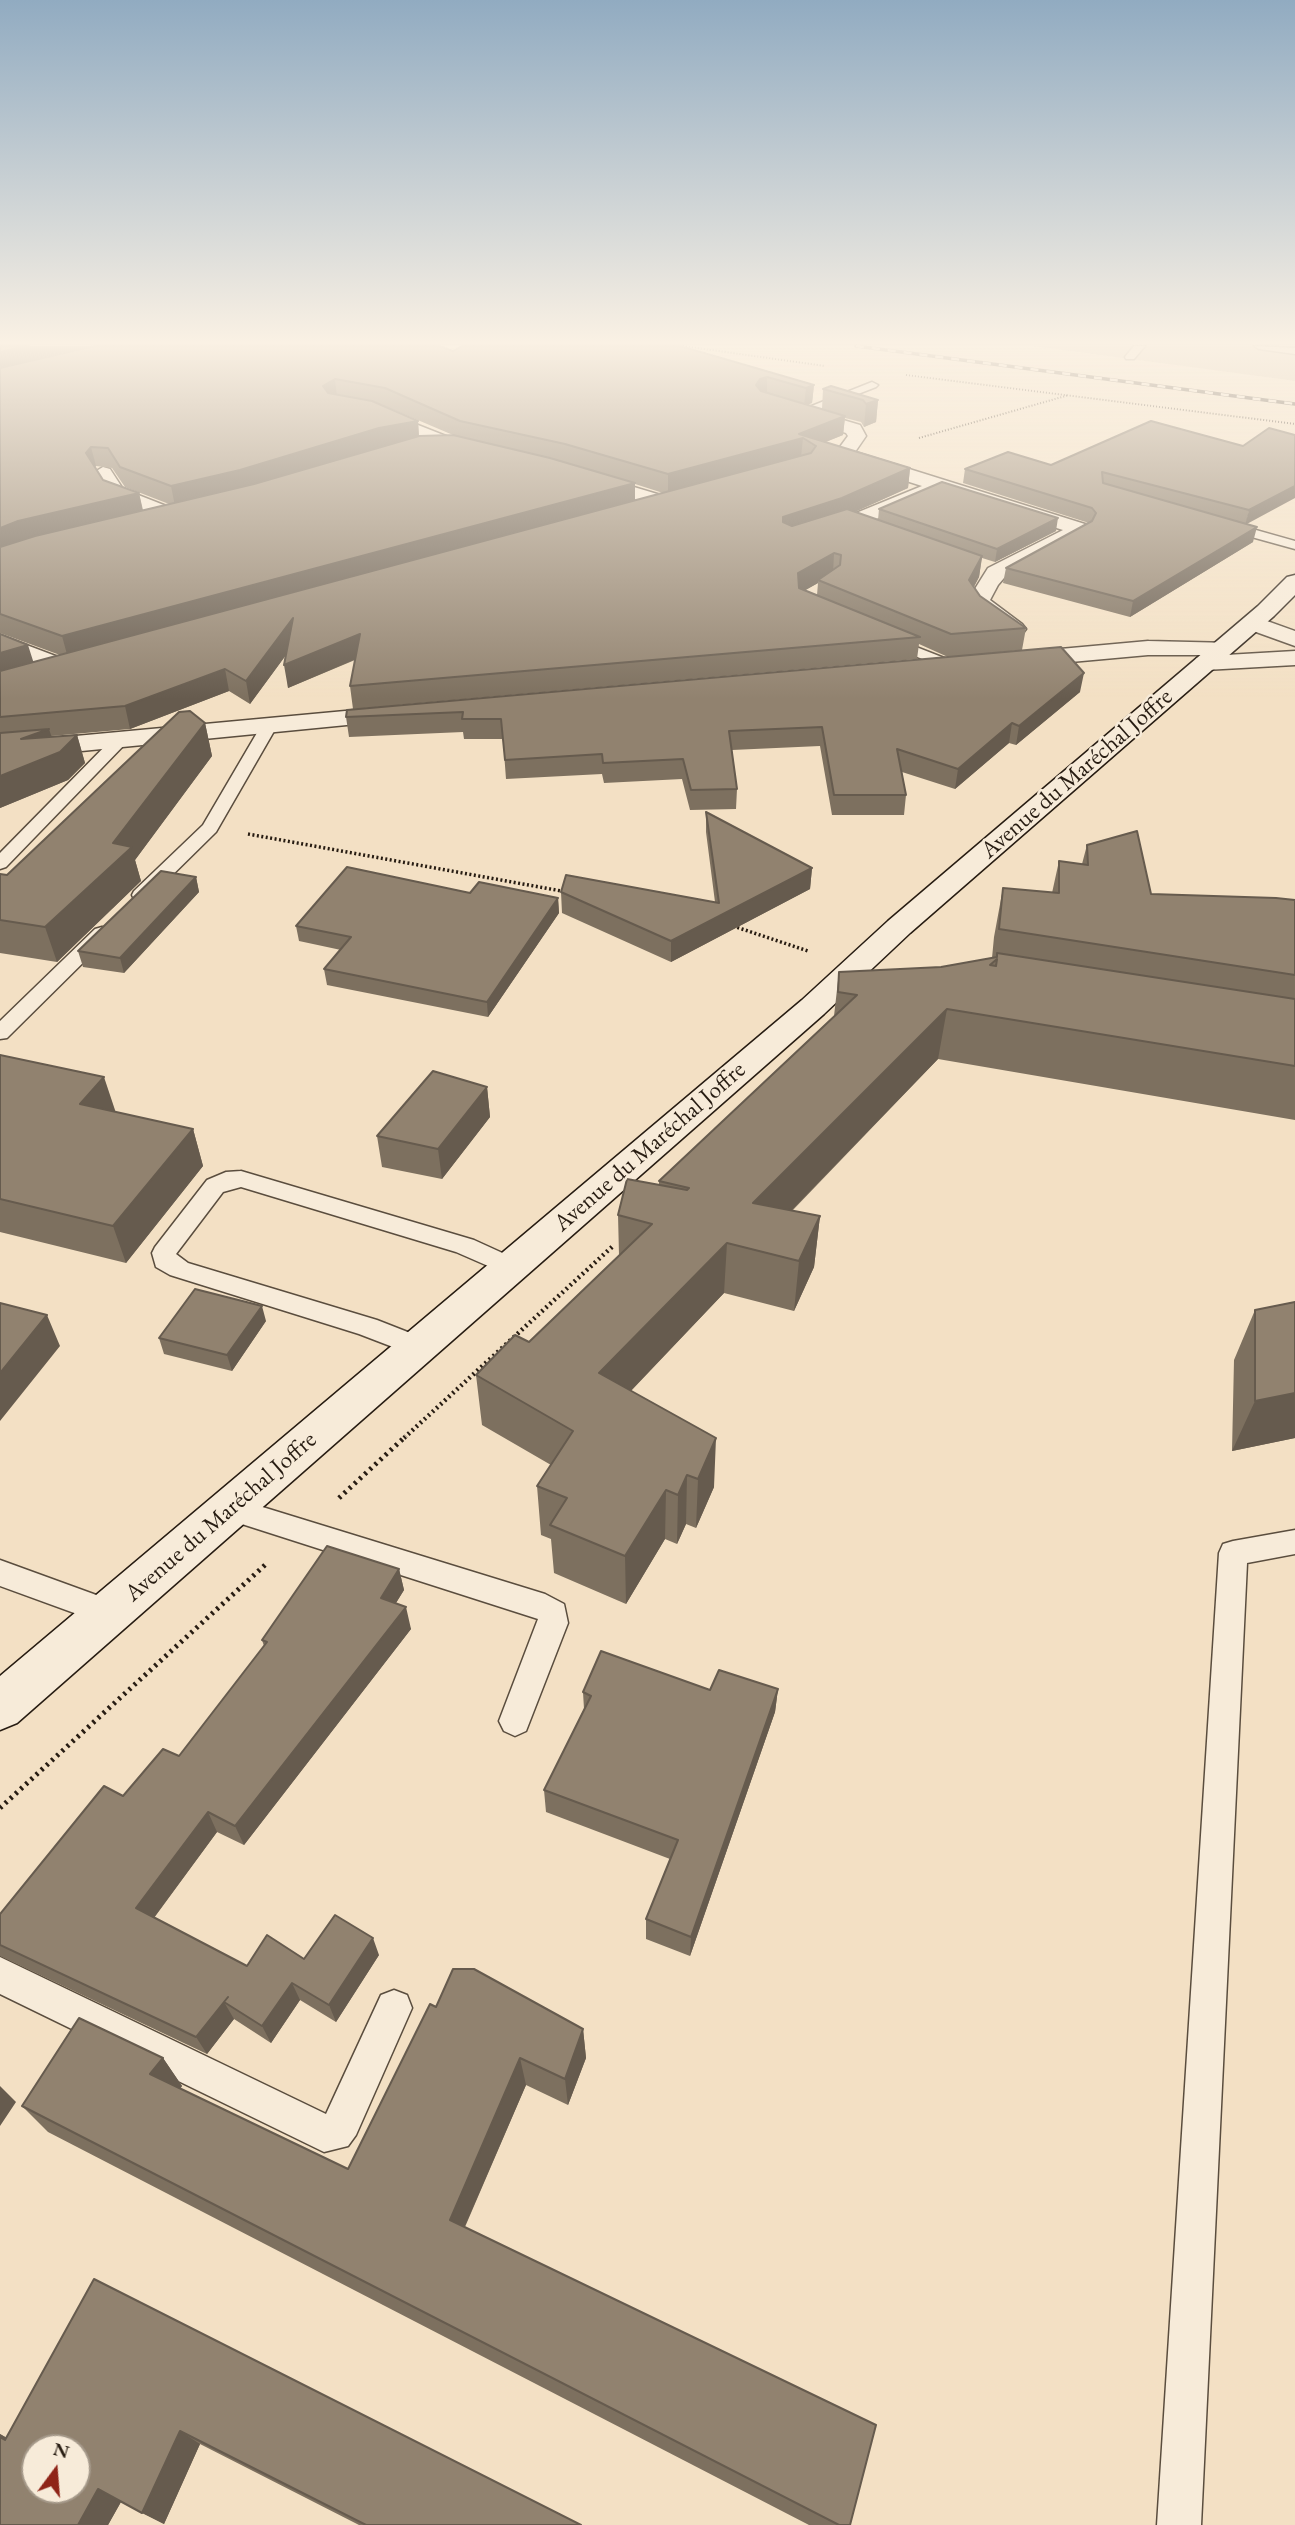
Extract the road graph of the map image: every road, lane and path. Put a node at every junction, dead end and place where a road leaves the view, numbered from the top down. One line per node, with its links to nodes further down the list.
1 (872, 464): 4 (street)
2 (103, 473): 9 (street)
3 (570, 474): 6 (street)
4 (939, 485): 12 (street); 15 (street)
5 (694, 496): 6 (street)
6 (667, 503): 8 (street)
7 (198, 509): 9 (street)
8 (627, 514)
9 (172, 515): 11 (street)
10 (1209, 521): 13 (lane)
11 (134, 524)
12 (904, 540)
13 (1295, 545)
14 (970, 564): 15 (street)
15 (996, 573): 22 (street)
16 (1295, 582): 17 (street, Avenue du Maréchal Joffre)
17 (1253, 623): 19 (street); 21 (street, Avenue du Maréchal Joffre)
18 (875, 635): 25 (lane)
19 (1295, 639)
20 (0, 642): 26 (street)
21 (1214, 655): 22 (street); 23 (street); 40 (street, Avenue du Maréchal Joffre)
22 (1052, 657): 25 (street)
23 (1295, 658)
24 (92, 661): 26 (street)
25 (952, 666): 27 (street)
26 (65, 668): 28 (street)
27 (898, 670)
28 (26, 679)
29 (419, 712): 30 (street)
30 (269, 726): 31 (street); 33 (lane)
31 (121, 738): 32 (street); 34 (lane)
32 (0, 751)
33 (210, 828): 35 (path); 38 (lane)
34 (0, 863)
35 (569, 892)
36 (728, 925): 37 (path)
37 (813, 953)
38 (0, 1033)
39 (618, 1241): 43 (path)
40 (511, 1267): 41 (street, Avenue du Maréchal Joffre); 41 (lane)
41 (419, 1346): 42 (street, Avenue du Maréchal Joffre)
42 (230, 1509): 43 (lane); 46 (street, Avenue du Maréchal Joffre)
43 (302, 1532): 48 (lane); 49 (path)
44 (1295, 1542): 52 (lane)
45 (0, 1573): 46 (lane)
46 (110, 1613): 47 (street, Avenue du Maréchal Joffre)
47 (0, 1707)
48 (515, 1721)
49 (0, 1808)
50 (0, 1975): 51 (lane)
51 (394, 2007)
52 (1179, 2525)

